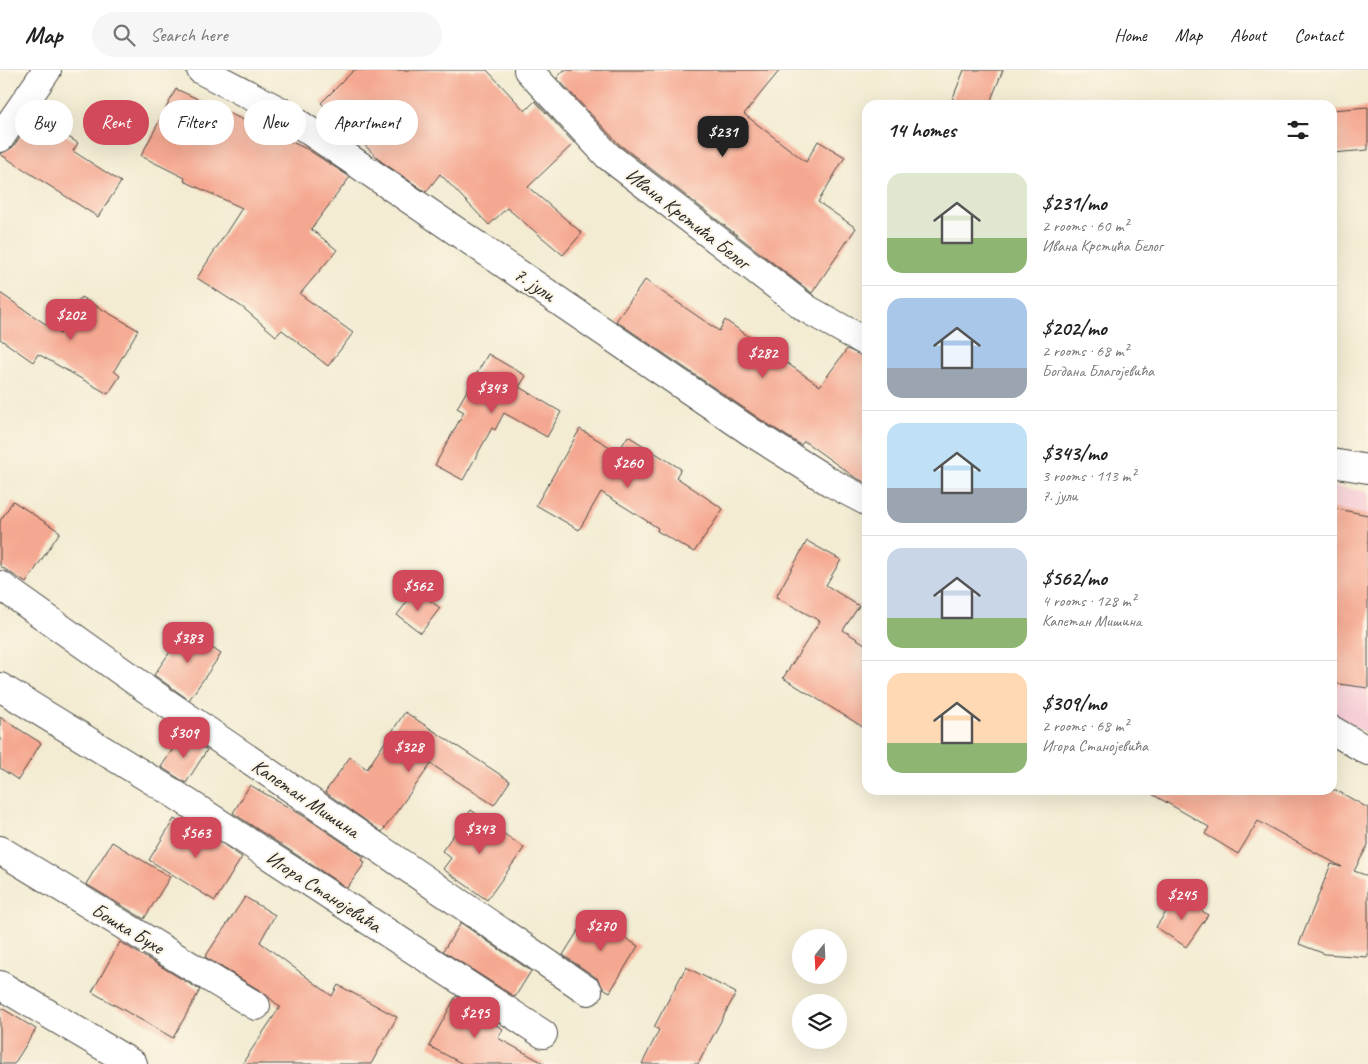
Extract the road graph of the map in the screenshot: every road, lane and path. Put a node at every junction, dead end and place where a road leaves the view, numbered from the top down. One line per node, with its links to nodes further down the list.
1 (47, 70): 4 (street)
2 (201, 70): 8 (street, 7. јули)
3 (528, 70): 5 (street, Ивана Крстића Белог)
4 (0, 138)
5 (862, 340)
6 (1337, 464): 7 (street)
7 (1368, 469)
8 (862, 499)
9 (0, 585): 15 (street, Капетан Мишина)
10 (0, 687): 17 (street, Игора Станојевића)
11 (1337, 733): 12 (street)
12 (1368, 751)
13 (0, 850): 16 (street, Бошка Бухе)
14 (0, 985): 18 (street)
15 (588, 991)
16 (256, 1006)
17 (543, 1034)
18 (132, 1064)

